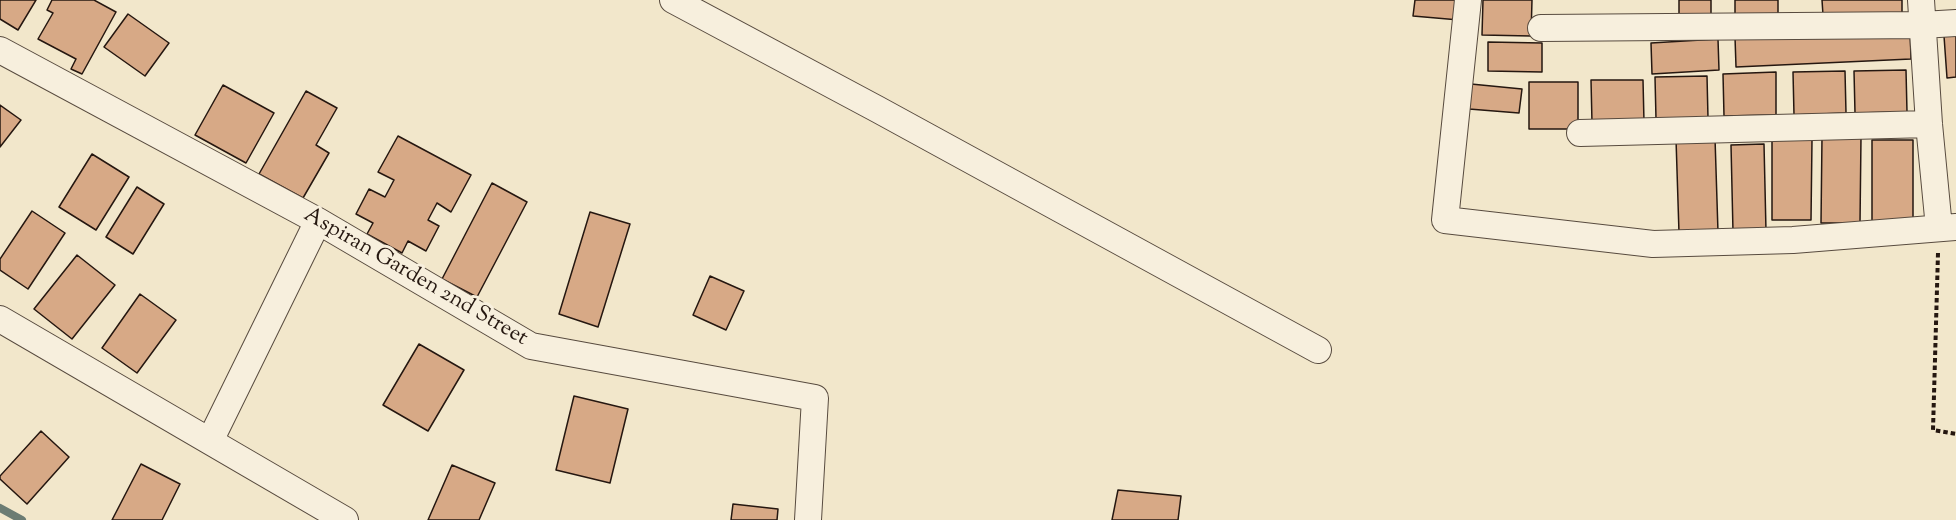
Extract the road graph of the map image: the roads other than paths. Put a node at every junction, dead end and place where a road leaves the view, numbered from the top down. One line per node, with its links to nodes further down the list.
1 (673, 0): 12 (street)
2 (1468, 0): 10 (street)
3 (1921, 12): 4 (street); 5 (street); 7 (street)
4 (1956, 23)
5 (1541, 28)
6 (0, 50): 9 (street, Aspiran Garden 2nd Street)
7 (1929, 124): 8 (street); 10 (street)
8 (1580, 133)
9 (318, 221): 13 (street); 15 (street, Aspiran Garden 2nd Street)
10 (1947, 228)
11 (0, 319): 13 (street)
12 (1318, 350)
13 (210, 441): 14 (street)
14 (345, 520)
15 (808, 520)

